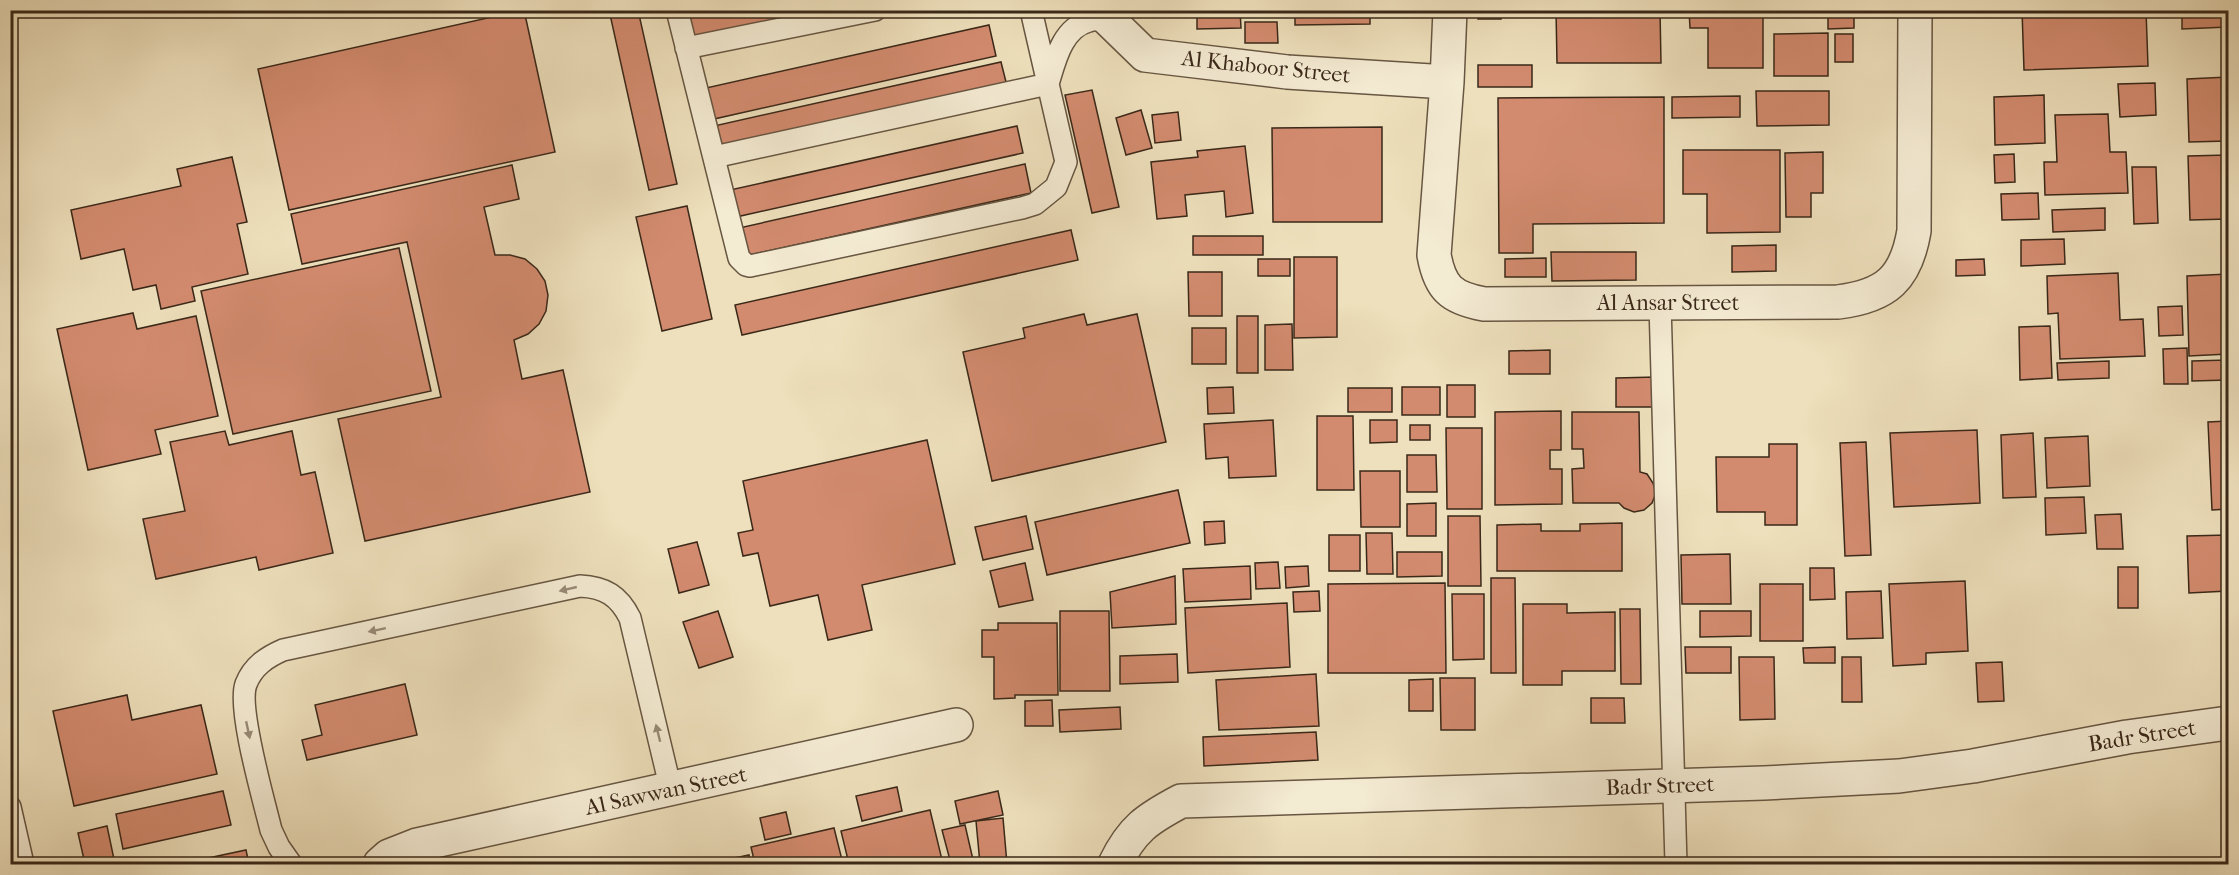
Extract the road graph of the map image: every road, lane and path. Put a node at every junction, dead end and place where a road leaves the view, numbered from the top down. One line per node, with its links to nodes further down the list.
1 (677, 10): 7 (lane)
2 (875, 10): 7 (lane)
3 (1030, 10): 9 (lane)
4 (1450, 10): 8 (street, Al Ansar Street)
5 (1915, 10): 11 (street, Al Ansar Street)
6 (1107, 15): 8 (street, Al Khaboor Street); 9 (lane)
7 (686, 48): 10 (lane)
8 (1447, 82): 11 (street, Al Ansar Street)
9 (1048, 84): 10 (lane); 10 (lane)
10 (714, 157)
11 (1660, 304): 14 (lane)
12 (2229, 723): 14 (street, Badr Street)
13 (956, 725): 15 (street, Al Sawwan Street)
14 (1673, 786): 20 (street, Badr Street); 21 (lane)
15 (671, 790): 18 (lane, one-way to 18); 19 (street, Al Sawwan Street)
16 (10, 807): 17 (lane)
17 (24, 864)
18 (291, 864)
19 (380, 864)
20 (1115, 864)
21 (1676, 864)

